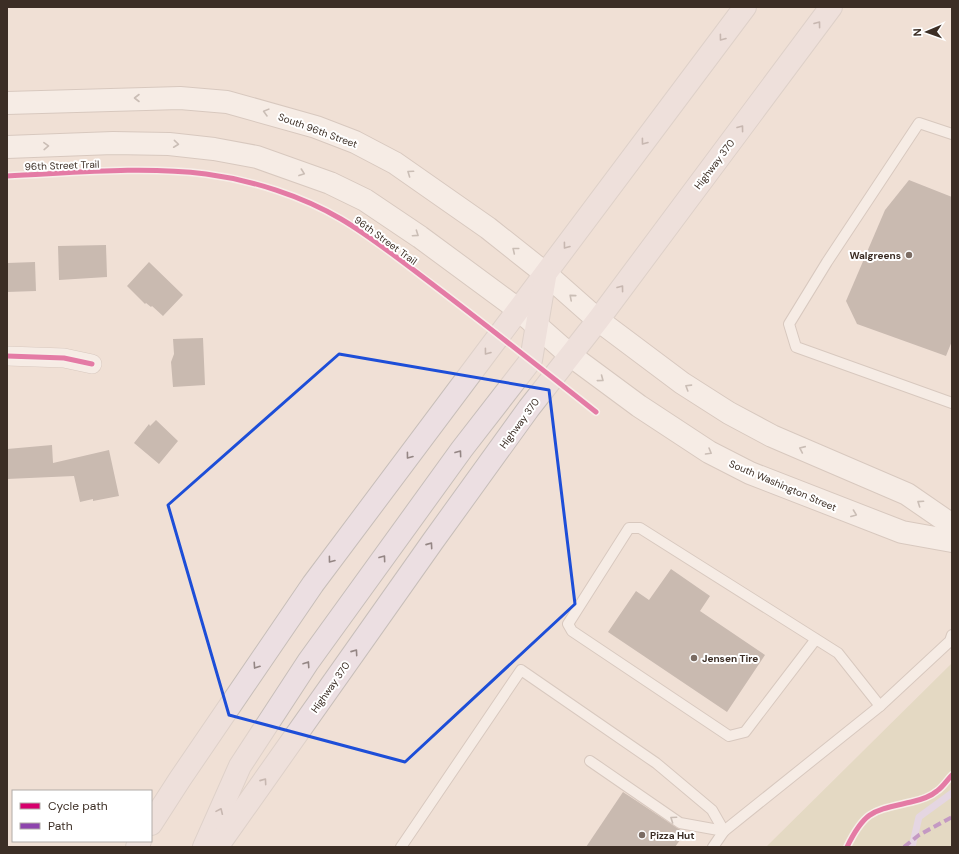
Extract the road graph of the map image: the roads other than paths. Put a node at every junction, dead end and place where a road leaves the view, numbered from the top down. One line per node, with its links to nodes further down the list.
1 (745, 7): 6 (highway, one-way to 6)
2 (831, 7): 8 (highway, Highway 370, one-way to 2)
3 (7, 102): 6 (main road, South 96th Street, one-way to 3)
4 (952, 134): 13 (lane)
5 (7, 147): 7 (main road, one-way to 7)
6 (546, 274): 7 (highway); 8 (main road, South 96th Street, one-way to 6); 9 (highway)
7 (519, 310): 9 (main road); 20 (highway, one-way to 20)
8 (598, 320): 10 (highway, Highway 370); 14 (main road, one-way to 8)
9 (537, 326): 10 (main road); 22 (highway, one-way to 9)
10 (570, 355): 15 (main road, South Washington Street, one-way to 15); 23 (highway, Highway 370, one-way to 10)
11 (7, 356): 12 (street)
12 (92, 364)
13 (952, 403)
14 (952, 525)
15 (952, 541)
16 (952, 635): 18 (lane)
17 (816, 639): 17 (lane); 18 (lane)
18 (880, 706): 21 (lane)
19 (590, 761): 21 (lane, one-way to 19)
20 (152, 822)
21 (724, 831): 24 (lane); 25 (lane)
22 (204, 847)
23 (218, 847)
24 (401, 847)
25 (713, 847)

